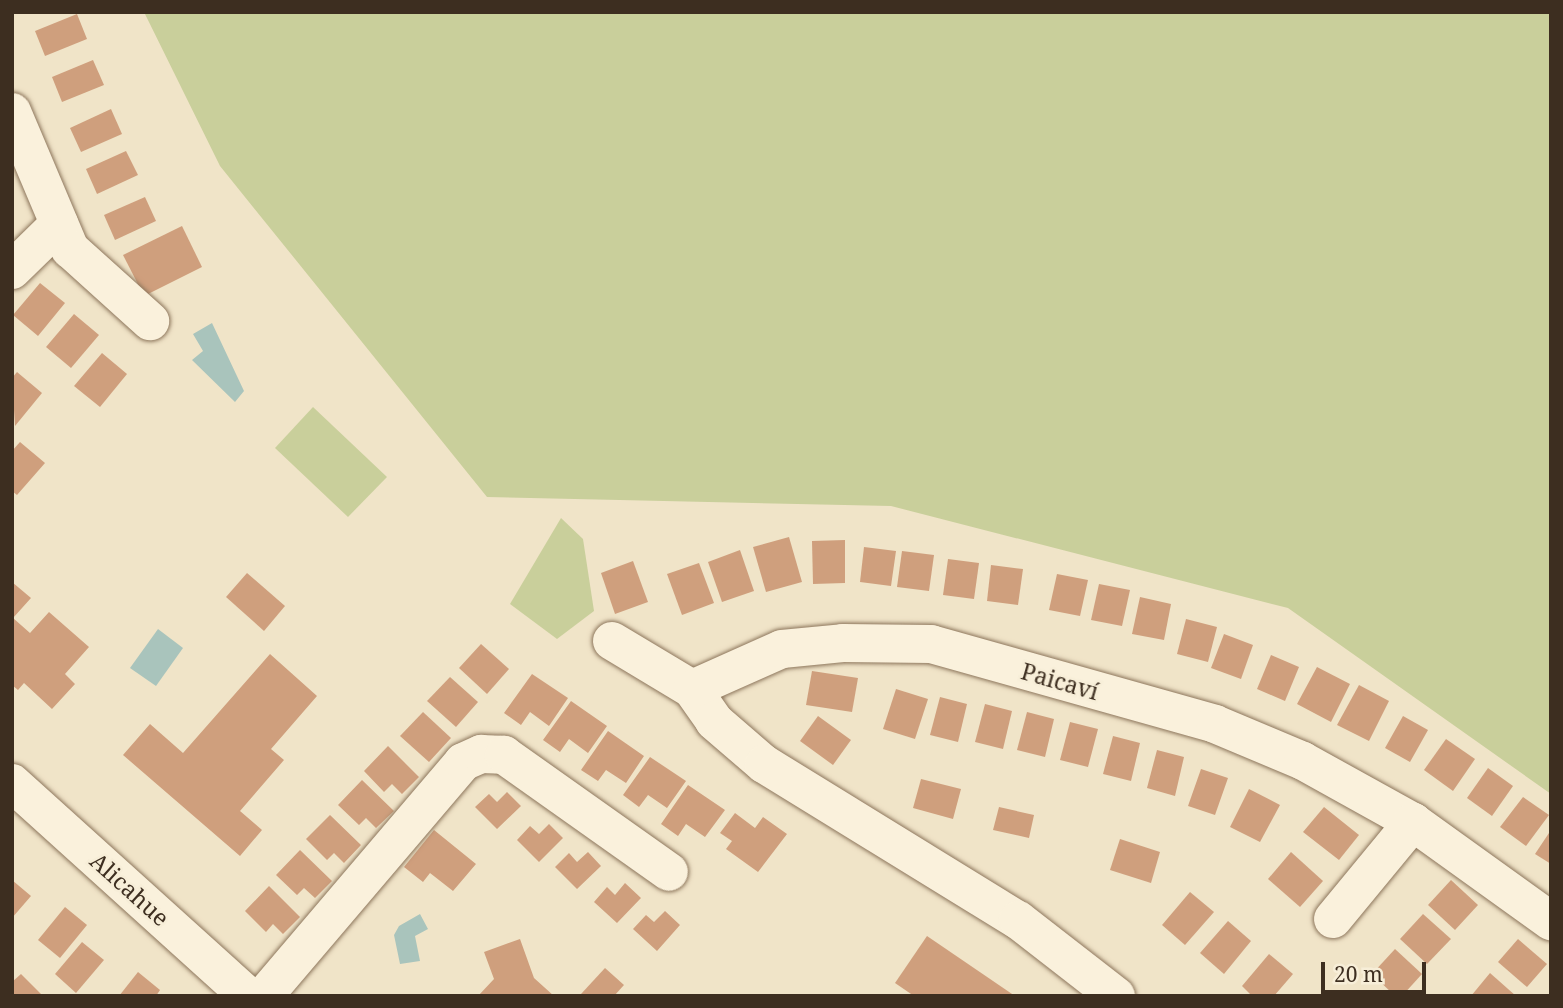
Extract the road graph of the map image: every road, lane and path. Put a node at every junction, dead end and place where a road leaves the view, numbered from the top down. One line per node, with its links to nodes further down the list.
1 (12, 112): 2 (street)
2 (59, 224): 3 (street); 4 (street)
3 (12, 270)
4 (150, 321)
5 (612, 641): 6 (street)
6 (692, 690): 8 (street, Paicaví); 13 (street)
7 (12, 783): 12 (street, Alicahue)
8 (1413, 822): 10 (street); 11 (street, Paicaví)
9 (668, 872): 12 (street)
10 (1333, 919)
11 (1551, 921)
12 (250, 995)
13 (1116, 996)

